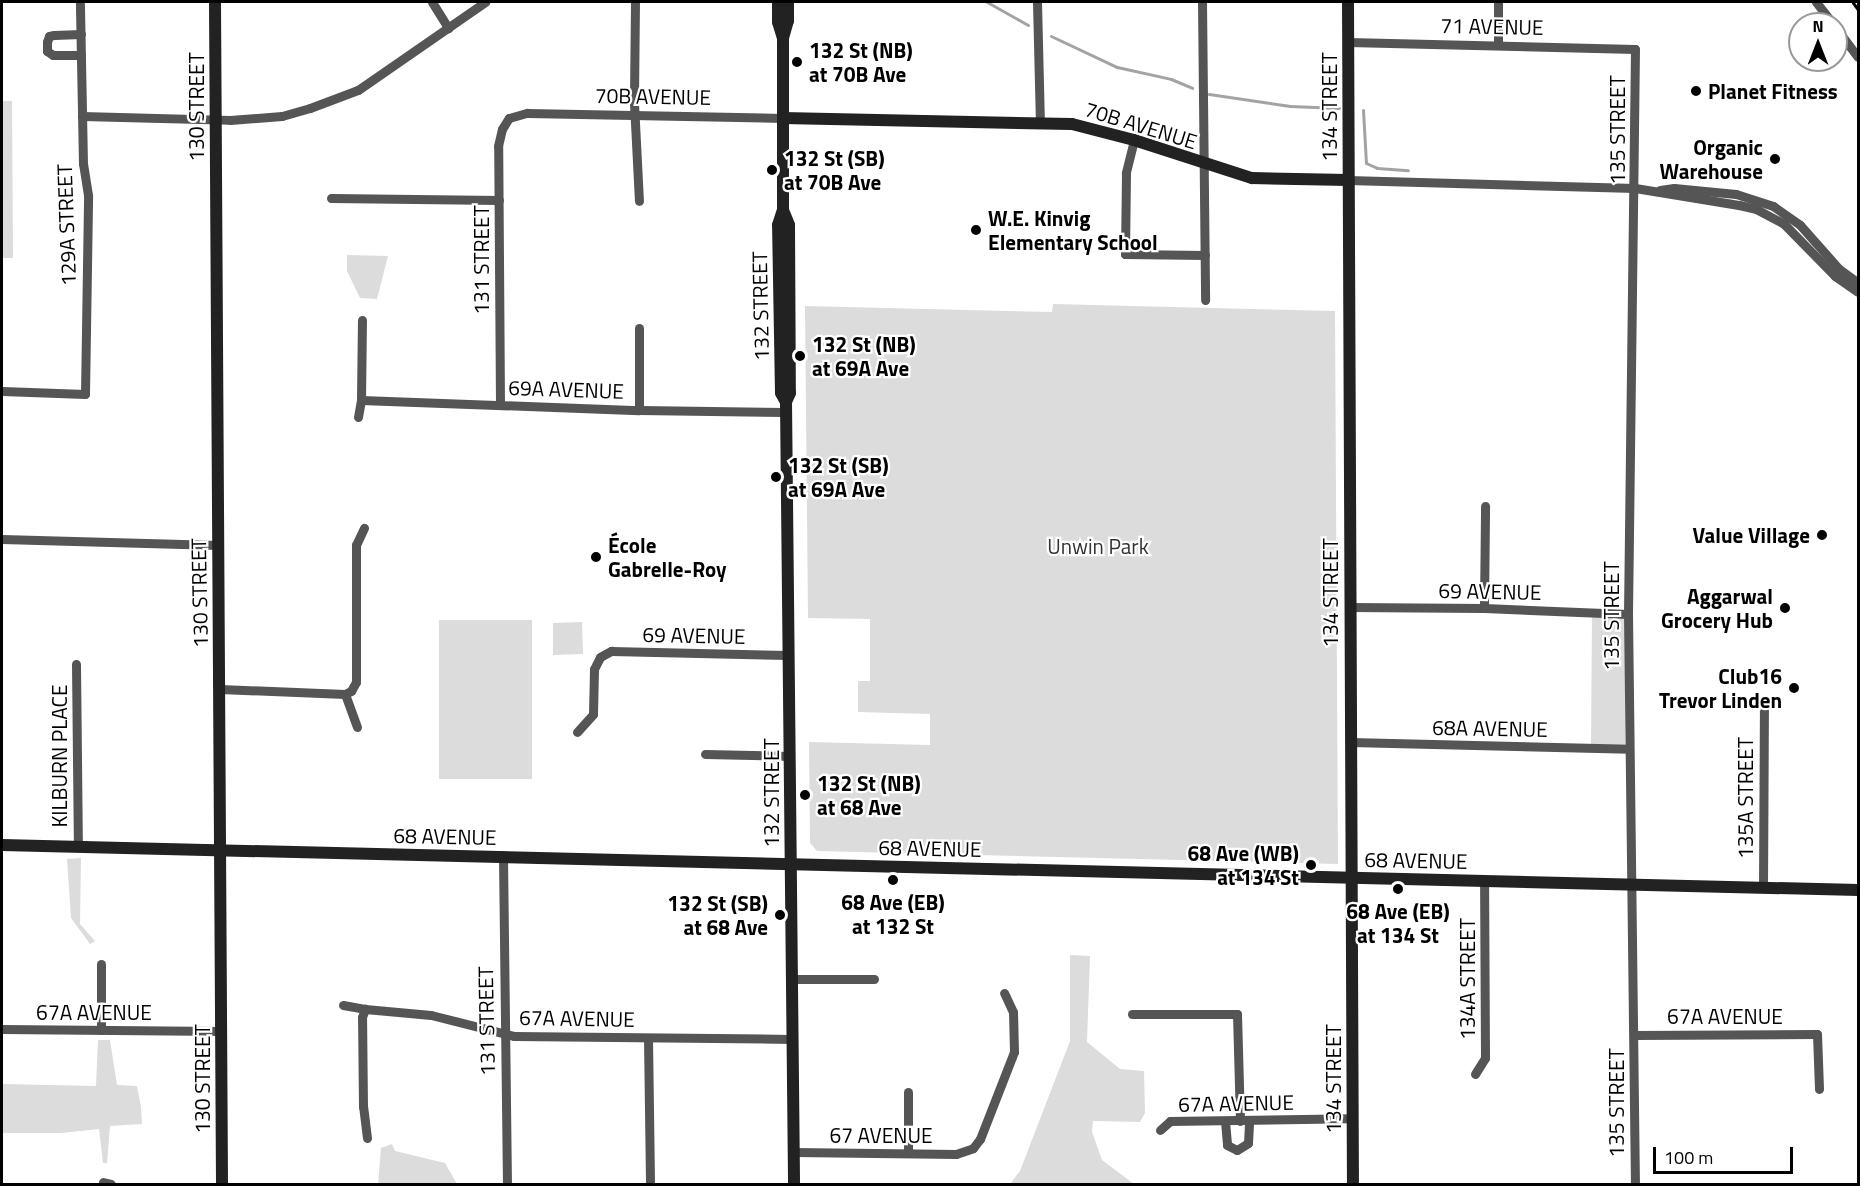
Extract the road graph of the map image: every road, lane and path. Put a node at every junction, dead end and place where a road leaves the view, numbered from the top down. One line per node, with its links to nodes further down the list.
1 (80, 2): 13 (street, 129A STREET)
2 (214, 2): 25 (street, 130 STREET)
3 (432, 2): 12 (street)
4 (485, 2): 12 (street)
5 (635, 2): 22 (street)
6 (778, 2): 14 (street, 132 STREET)
7 (788, 2): 14 (street, 132 STREET)
8 (1037, 2): 26 (street)
9 (1202, 2): 28 (street)
10 (1348, 2): 15 (street, 134 STREET)
11 (1498, 2): 16 (street)
12 (448, 28): 25 (street)
13 (81, 34): 19 (street, 129A STREET); 19 (street)
14 (783, 38): 24 (street, 132 STREET)
15 (1348, 42): 16 (street, 71 AVENUE); 29 (street, 134 STREET)
16 (1498, 44): 18 (street, 71 AVENUE)
17 (1848, 44): 20 (street)
18 (1635, 49): 30 (street, 135 STREET)
19 (81, 55): 21 (street, 129A STREET)
20 (1858, 57)
21 (82, 116): 25 (street); 41 (street, 129A STREET)
22 (636, 116): 23 (street, 70B AVENUE); 24 (street, 70B AVENUE); 34 (street)
23 (509, 118): 33 (street, 131 STREET)
24 (783, 118): 26 (street, 70B AVENUE); 44 (street, 132 STREET)
25 (216, 120): 50 (street, 130 STREET)
26 (1040, 124): 27 (street, 70B AVENUE)
27 (1134, 140): 28 (street, 70B AVENUE); 35 (street)
28 (1202, 164): 29 (street, 70B AVENUE); 35 (street)
29 (1348, 180): 30 (street, 70B AVENUE); 51 (street, 134 STREET)
30 (1635, 188): 31 (street, 70B AVENUE); 53 (street, 135 STREET)
31 (1652, 190): 36 (street); 37 (street)
32 (331, 198): 33 (street)
33 (499, 200): 43 (street, 131 STREET)
34 (639, 201)
35 (1205, 255): 38 (street)
36 (1858, 283)
37 (1858, 292)
38 (1205, 300)
39 (362, 320): 42 (street)
40 (639, 328): 45 (street)
41 (2, 391)
42 (361, 400): 43 (street, 69A AVENUE); 46 (street)
43 (500, 404): 45 (street, 69A AVENUE)
44 (786, 407): 45 (street, 69A AVENUE); 54 (street, 132 STREET)
45 (639, 410)
46 (358, 417)
47 (1485, 506): 52 (street)
48 (364, 528): 57 (street)
49 (2, 539): 50 (street)
50 (218, 545): 56 (street, 130 STREET)
51 (1350, 608): 52 (street, 69 AVENUE); 61 (street, 134 STREET)
52 (1484, 608): 53 (street, 69 AVENUE)
53 (1628, 614): 62 (street, 135 STREET)
54 (789, 655): 60 (street, 69 AVENUE); 64 (street, 132 STREET)
55 (76, 664): 66 (street, KILBURN PLACE)
56 (220, 689): 57 (street); 67 (street, 130 STREET)
57 (345, 694): 59 (street)
58 (1764, 708): 73 (street, 135A STREET)
59 (357, 727)
60 (577, 732)
61 (1350, 742): 62 (street, 68A AVENUE); 70 (street, 134 STREET)
62 (1629, 749): 72 (street, 135 STREET)
63 (705, 754): 64 (street)
64 (790, 756): 69 (street, 132 STREET)
65 (2, 845): 66 (street, 68 AVENUE)
66 (78, 847): 67 (street, 68 AVENUE)
67 (221, 850): 68 (street, 68 AVENUE); 84 (street, 130 STREET)
68 (504, 857): 69 (street, 68 AVENUE); 85 (street, 131 STREET)
69 (790, 864): 70 (street, 68 AVENUE); 76 (street, 132 STREET)
70 (1352, 878): 71 (street, 68 AVENUE); 92 (street, 134 STREET)
71 (1484, 881): 72 (street, 68 AVENUE); 89 (street, 134A STREET)
72 (1632, 885): 73 (street, 68 AVENUE); 86 (street, 135 STREET)
73 (1763, 888): 74 (street, 68 AVENUE)
74 (1858, 890)
75 (101, 964): 83 (street)
76 (791, 979): 77 (street); 88 (street, 132 STREET)
77 (874, 979)
78 (1004, 993): 98 (street, 67 AVENUE)
79 (343, 1005): 80 (street, 67A AVENUE)
80 (364, 1013): 85 (street, 67A AVENUE); 96 (street)
81 (1132, 1014): 94 (street)
82 (2, 1029): 83 (street, 67A AVENUE)
83 (101, 1030): 84 (street, 67A AVENUE)
84 (222, 1031): 99 (street, 130 STREET)
85 (504, 1034): 87 (street, 67A AVENUE); 100 (street, 131 STREET)
86 (1634, 1035): 90 (street, 67A AVENUE); 104 (street, 135 STREET)
87 (648, 1038): 88 (street, 67A AVENUE); 101 (street)
88 (791, 1039): 97 (street, 132 STREET)
89 (1475, 1074)
90 (1819, 1089)
91 (908, 1092): 98 (street)
92 (1352, 1118): 94 (street, 67A AVENUE); 103 (street, 134 STREET)
93 (1225, 1121): 94 (street, 67A AVENUE); 94 (street); 95 (street, 67A AVENUE)
94 (1244, 1121)
95 (1160, 1130)
96 (367, 1138)
97 (794, 1152): 98 (street, 67 AVENUE); 102 (street, 132 STREET)
98 (908, 1152)
99 (222, 1185)
100 (507, 1185)
101 (650, 1185)
102 (794, 1185)
103 (1353, 1185)
104 (1635, 1185)

